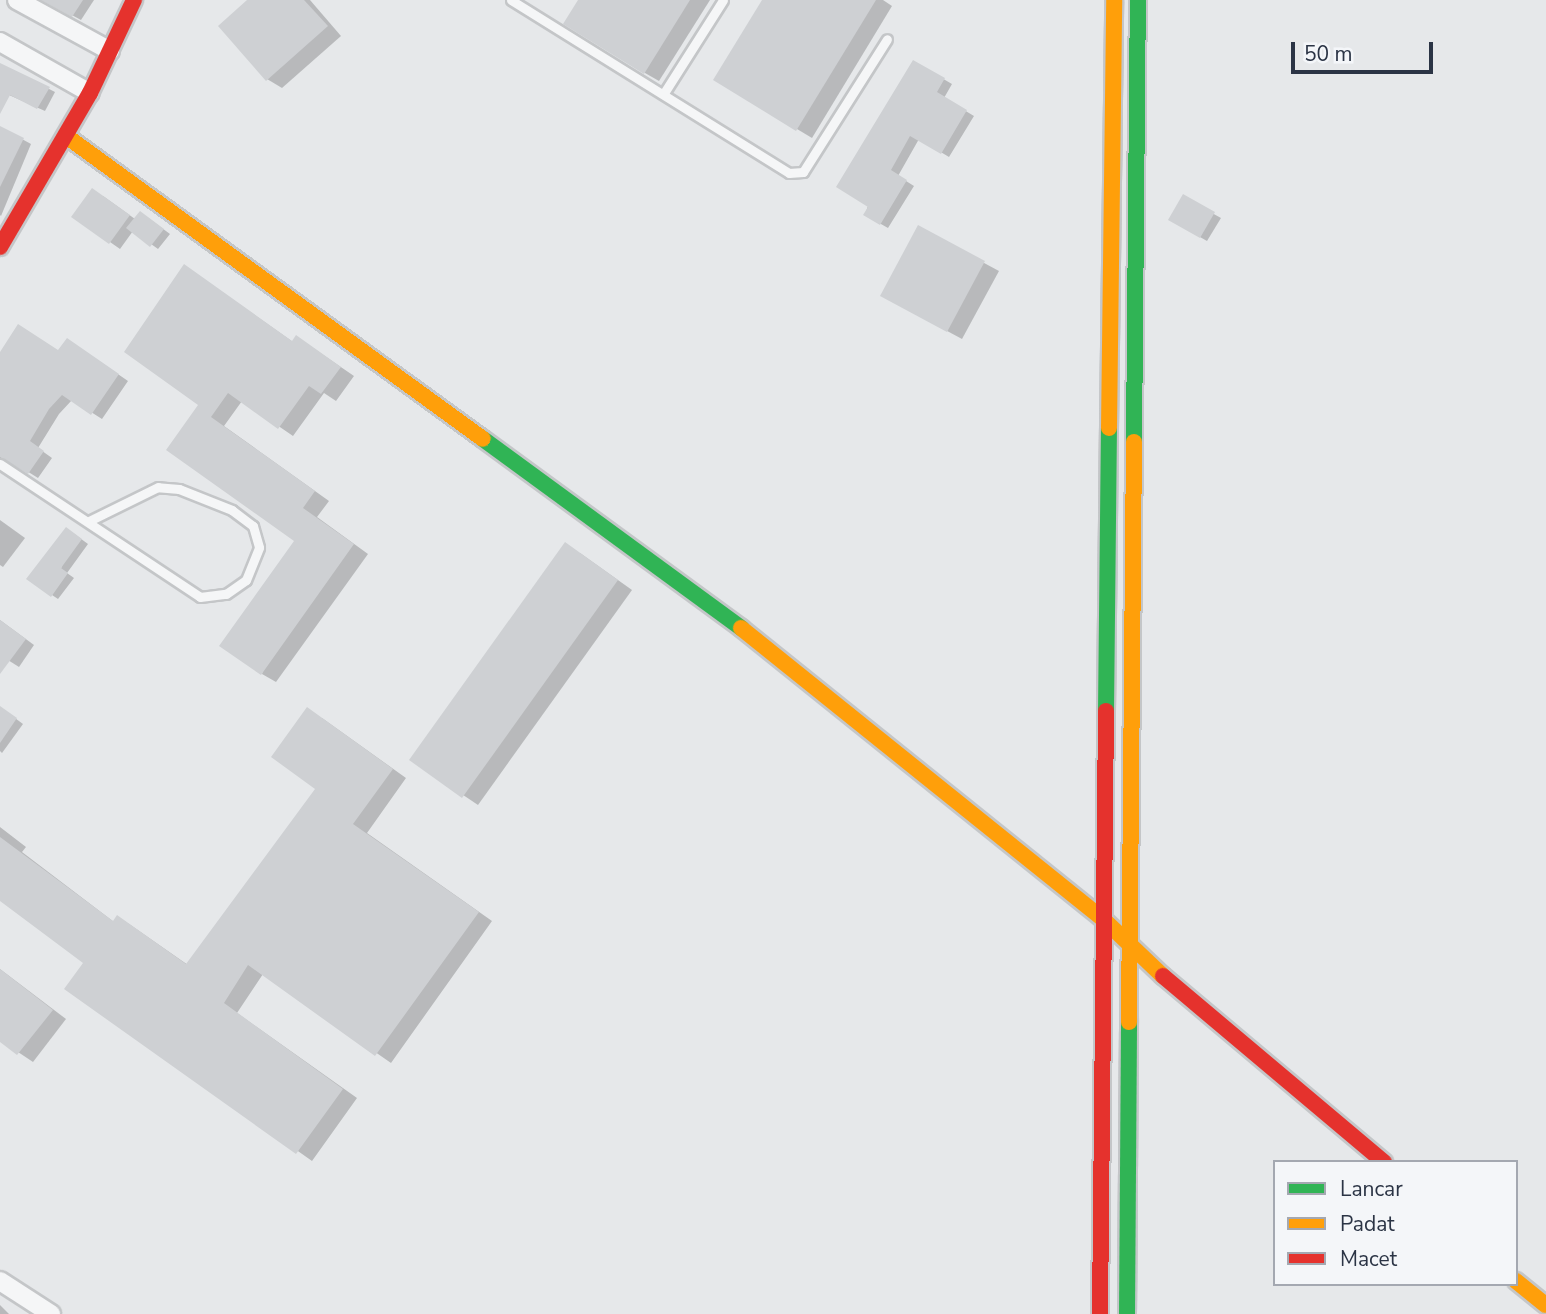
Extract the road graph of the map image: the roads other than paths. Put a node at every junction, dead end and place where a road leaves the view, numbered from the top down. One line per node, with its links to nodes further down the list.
1 (17, 0): 10 (street)
2 (134, 0): 10 (street)
3 (511, 0): 7 (lane)
4 (723, 0): 12 (lane)
5 (1114, 0): 17 (street)
6 (1138, 0): 18 (street)
7 (528, 4): 12 (lane)
8 (887, 39): 12 (lane)
9 (0, 43): 11 (street)
10 (110, 51): 11 (street)
11 (90, 93): 13 (street)
12 (664, 93)
13 (66, 136): 14 (street); 17 (street)
14 (0, 247)
15 (0, 464): 16 (lane)
16 (89, 521): 16 (lane)
17 (1102, 918): 18 (street); 24 (street)
18 (1127, 946): 19 (street); 25 (street)
19 (1382, 1160)
20 (0, 1281): 23 (street)
21 (1518, 1283): 22 (street)
22 (1546, 1305)
23 (51, 1314)
24 (1100, 1314)
25 (1127, 1314)

